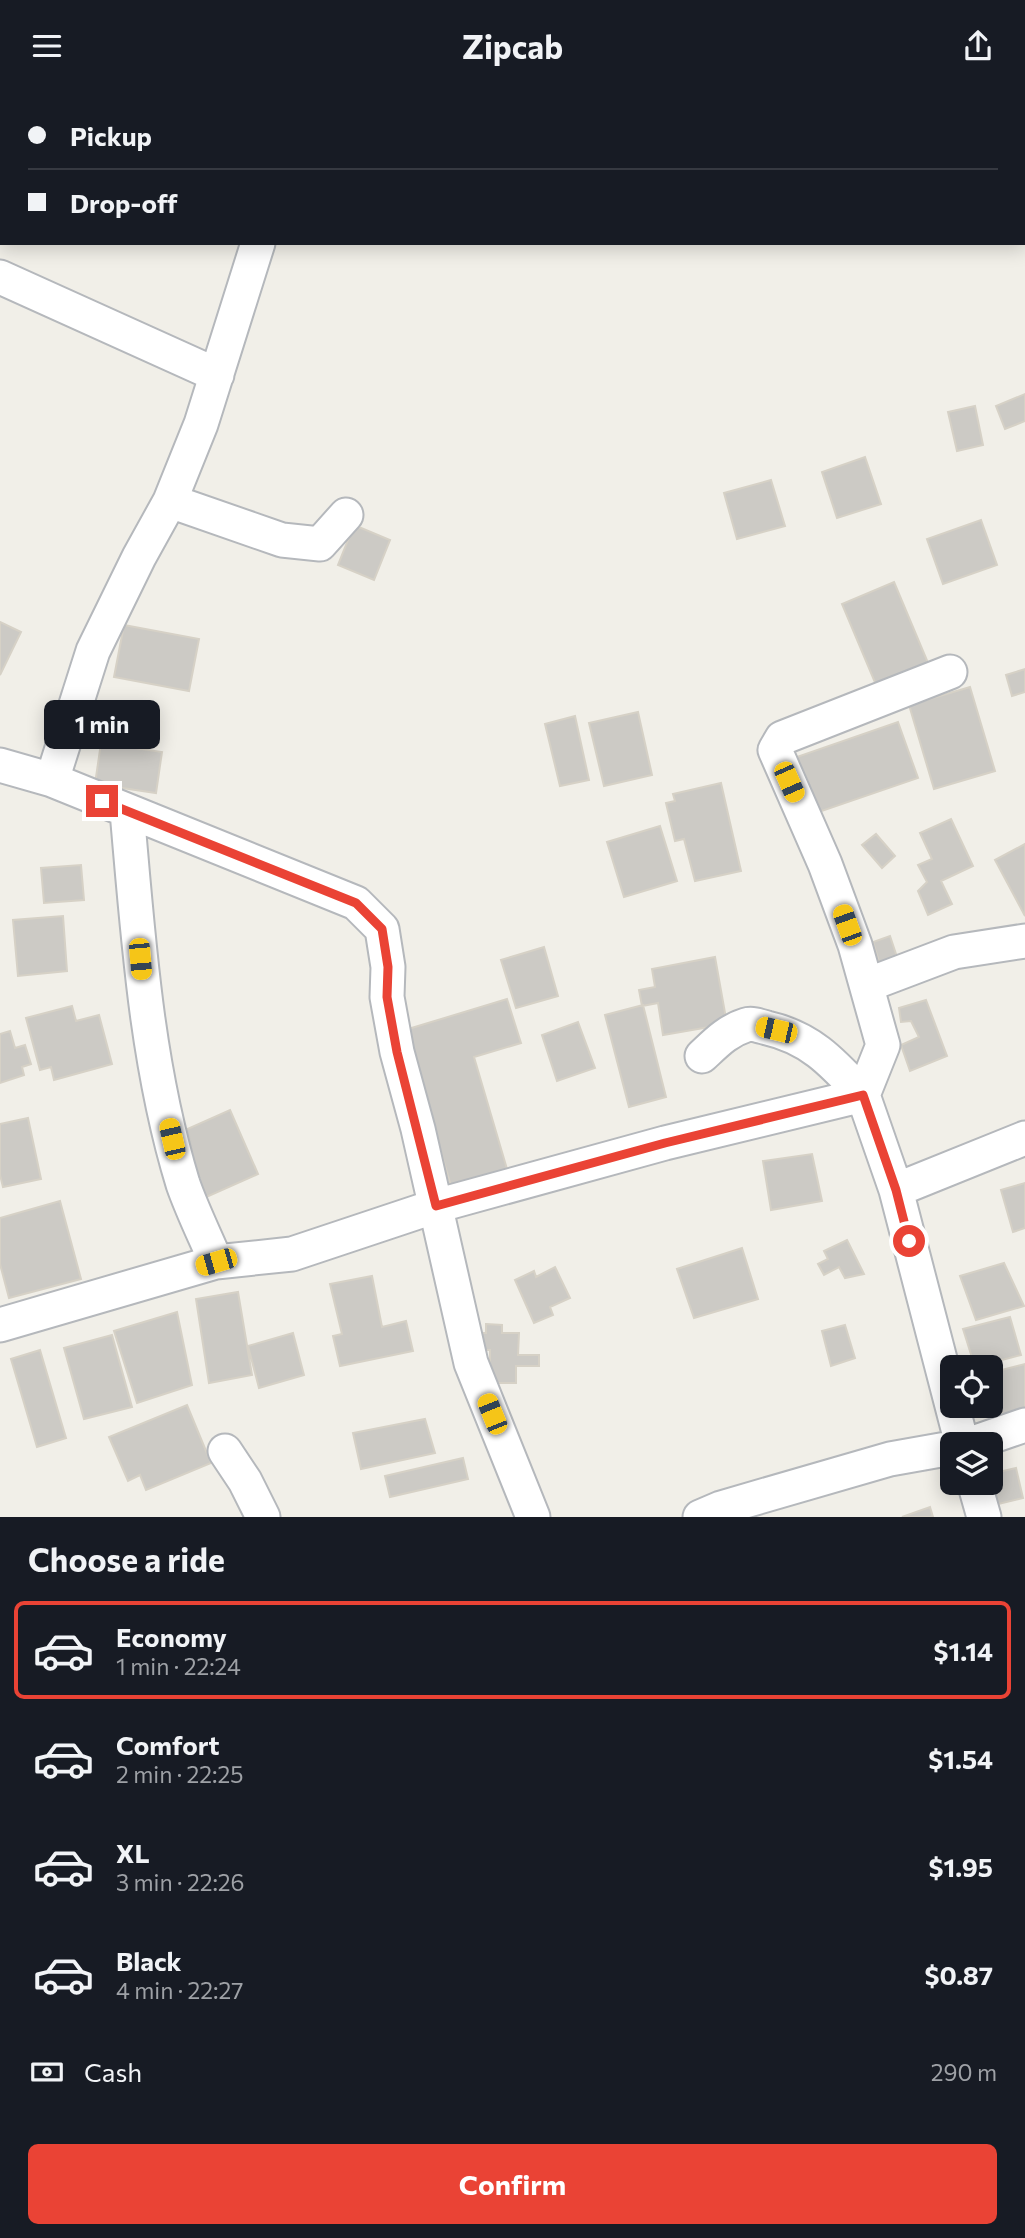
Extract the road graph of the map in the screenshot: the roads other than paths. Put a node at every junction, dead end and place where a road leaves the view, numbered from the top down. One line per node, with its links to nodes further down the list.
1 (257, 245): 3 (street)
2 (0, 277): 3 (street)
3 (217, 375): 4 (street)
4 (170, 501): 5 (street); 8 (street)
5 (346, 515)
6 (950, 672): 11 (street)
7 (0, 765): 8 (street)
8 (52, 780): 9 (street)
9 (127, 811): 16 (street); 17 (street)
10 (1025, 941): 11 (street)
11 (867, 985): 13 (street)
12 (702, 1056): 13 (street)
13 (863, 1095): 15 (street); 16 (street)
14 (1025, 1138): 15 (street)
15 (896, 1190): 20 (street)
16 (436, 1206): 17 (street); 26 (street)
17 (216, 1262): 18 (street)
18 (0, 1325)
19 (1025, 1425): 21 (street)
20 (958, 1432)
21 (1003, 1433)
22 (940, 1450): 27 (street)
23 (225, 1451): 25 (street)
24 (978, 1495): 28 (street)
25 (262, 1517)
26 (533, 1517)
27 (699, 1517)
28 (984, 1517)

